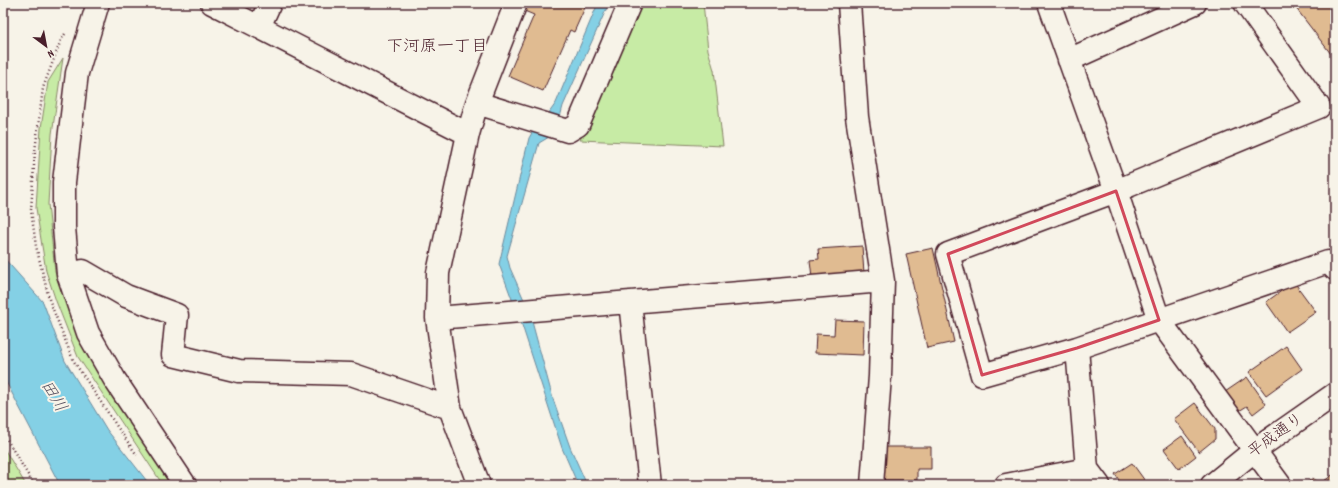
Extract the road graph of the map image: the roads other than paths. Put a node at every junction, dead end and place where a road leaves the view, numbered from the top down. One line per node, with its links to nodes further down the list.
1 (98, 3): 16 (street)
2 (212, 3): 10 (street)
3 (270, 3): 10 (street)
4 (516, 3): 12 (street)
5 (630, 3): 12 (street)
6 (849, 3): 17 (street)
7 (1049, 3): 11 (street)
8 (1195, 3): 11 (street)
9 (1245, 3): 14 (street)
10 (259, 27): 13 (street)
11 (1069, 60): 14 (street)
12 (477, 103): 13 (street)
13 (468, 134): 19 (street)
14 (1116, 191): 20 (street); 21 (street)
15 (1335, 269): 20 (street)
16 (68, 274): 23 (street); 27 (street)
17 (882, 281): 18 (street); 30 (street)
18 (630, 302): 19 (street); 29 (street)
19 (438, 318): 23 (street)
20 (1159, 320): 21 (street); 24 (street)
21 (1077, 348): 25 (street)
22 (1335, 394): 24 (street, 平成通り)
23 (450, 408): 28 (street)
24 (1255, 450): 26 (street, 平成通り); 32 (street)
25 (1093, 477): 31 (street)
26 (1213, 483)
27 (185, 485)
28 (479, 485)
29 (650, 485)
30 (872, 485)
31 (1006, 485)
32 (1280, 485)

